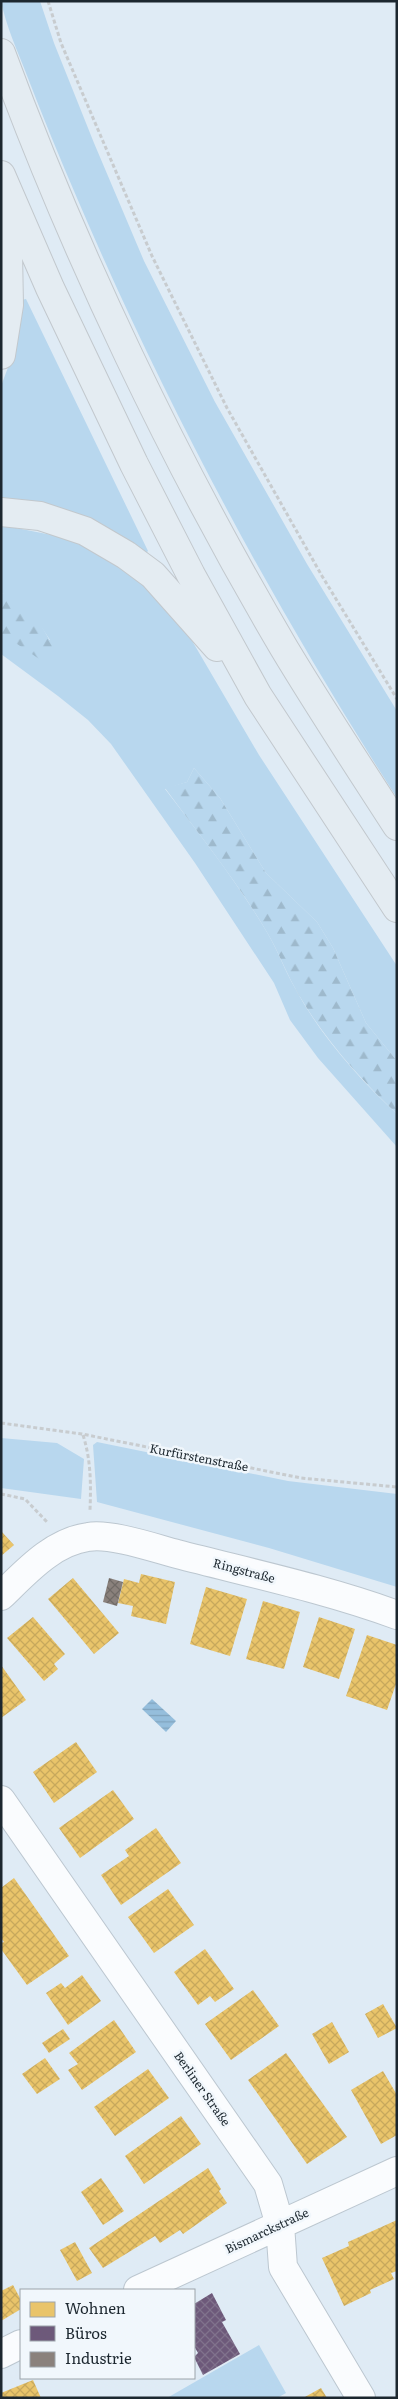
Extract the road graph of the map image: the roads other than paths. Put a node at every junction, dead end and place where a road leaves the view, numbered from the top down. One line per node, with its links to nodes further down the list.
1 (1, 53): 6 (highway)
2 (4, 181): 3 (highway); 5 (highway)
3 (1, 354)
4 (1, 512): 5 (highway)
5 (258, 696): 7 (highway)
6 (397, 826)
7 (397, 908)
8 (1, 1596): 9 (street, Ringstraße)
9 (397, 1615)
10 (1, 1800): 12 (street, Berliner Straße)
11 (397, 2171): 12 (street, Bismarckstraße)
12 (280, 2225): 13 (street, Bismarckstraße); 16 (street, Berliner Straße)
13 (140, 2289)
14 (20, 2344): 15 (street)
15 (1, 2354)
16 (361, 2398)

